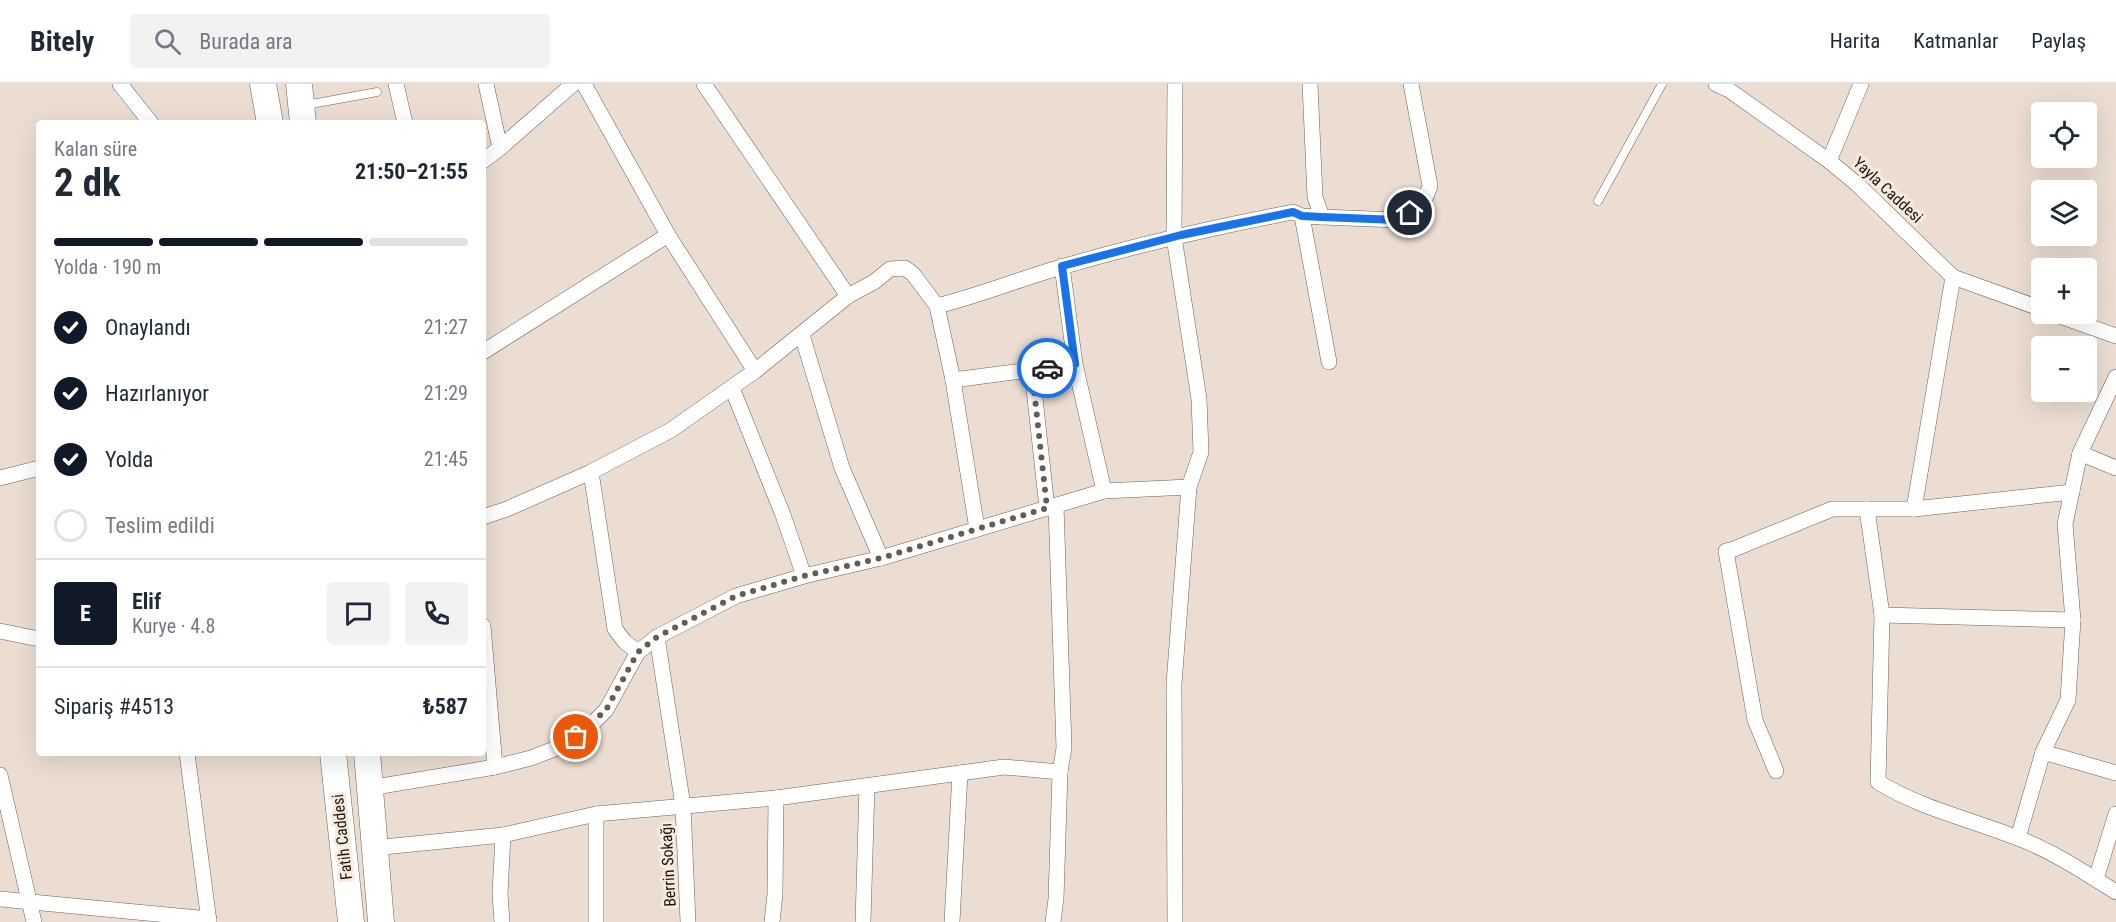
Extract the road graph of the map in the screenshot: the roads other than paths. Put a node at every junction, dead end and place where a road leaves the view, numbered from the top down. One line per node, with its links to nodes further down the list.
1 (120, 84): 16 (street)
2 (263, 84): 17 (main road)
3 (396, 84): 18 (street)
4 (486, 84): 19 (street)
5 (573, 84): 19 (street)
6 (584, 84): 25 (street)
7 (704, 84): 29 (street)
8 (1175, 84): 26 (street)
9 (1310, 84): 24 (street)
10 (1411, 84): 24 (street)
11 (1662, 84): 22 (lane)
12 (1716, 84): 21 (street, Yayla Caddesi)
13 (1861, 84): 21 (street)
14 (376, 92): 15 (lane)
15 (301, 104)
16 (148, 120)
17 (269, 120)
18 (404, 120)
19 (500, 148): 20 (street)
20 (486, 159)
21 (1829, 161): 28 (street, Yayla Caddesi)
22 (1598, 201)
23 (1302, 216): 24 (street); 26 (street); 36 (street)
24 (1322, 217)
25 (668, 235): 35 (street); 38 (street)
26 (1174, 237): 27 (street); 48 (street)
27 (1062, 266): 31 (street); 37 (street)
28 (1953, 277): 30 (street, Yayla Caddesi); 53 (street)
29 (848, 296): 31 (street); 33 (street)
30 (2031, 305)
31 (937, 306): 41 (street)
32 (2082, 324): 34 (street)
33 (802, 335): 38 (street); 56 (street)
34 (2116, 336)
35 (486, 350)
36 (1329, 362)
37 (1075, 364): 39 (street); 49 (street)
38 (754, 371): 42 (street)
39 (1032, 371): 41 (street); 51 (street)
40 (2116, 377): 43 (street)
41 (953, 380): 55 (street)
42 (732, 388): 46 (street); 57 (street)
43 (2080, 453): 44 (street); 50 (street)
44 (2116, 468)
45 (36, 469): 47 (street)
46 (591, 472): 54 (street); 63 (street)
47 (0, 478)
48 (1189, 487): 49 (street); 99 (street)
49 (1104, 491): 51 (street)
50 (2072, 492): 53 (street); 59 (street)
51 (1051, 507): 55 (street); 71 (street)
52 (1867, 509): 53 (street); 58 (street); 70 (street)
53 (1914, 509)
54 (486, 516)
55 (977, 529): 56 (street)
56 (881, 558): 57 (street)
57 (804, 576): 61 (street)
58 (1882, 615): 59 (street); 82 (street)
59 (2073, 620): 65 (street)
60 (0, 631): 62 (street)
61 (657, 637): 63 (street); 78 (street, Berrin Sokağı)
62 (36, 638)
63 (638, 652): 69 (street)
64 (486, 661): 69 (street)
65 (2043, 752): 73 (street); 82 (street)
66 (187, 756): 88 (street)
67 (333, 756): 90 (main road, Fatih Caddesi)
68 (367, 756): 76 (main road, Fatih Caddesi)
69 (495, 766): 76 (street)
70 (1776, 771)
71 (1060, 772): 72 (street); 98 (street)
72 (960, 773): 75 (street); 97 (street)
73 (2116, 773)
74 (0, 775): 87 (street)
75 (867, 786): 77 (street); 96 (street)
76 (369, 788): 83 (main road, Fatih Caddesi)
77 (776, 798): 78 (street); 95 (street)
78 (683, 806): 79 (street); 94 (street, Berrin Sokağı)
79 (596, 814): 81 (street); 93 (street)
80 (2116, 814): 84 (street)
81 (503, 834): 83 (street); 92 (street)
82 (2018, 837): 84 (street)
83 (373, 848): 91 (main road, Fatih Caddesi)
84 (2096, 879): 85 (street)
85 (2116, 892)
86 (0, 899): 87 (street)
87 (30, 902): 88 (street); 89 (street)
88 (209, 921)
89 (34, 922)
90 (351, 922)
91 (381, 922)
92 (502, 922)
93 (596, 922)
94 (688, 922)
95 (772, 922)
96 (863, 922)
97 (952, 922)
98 (1053, 922)
99 (1175, 922)

